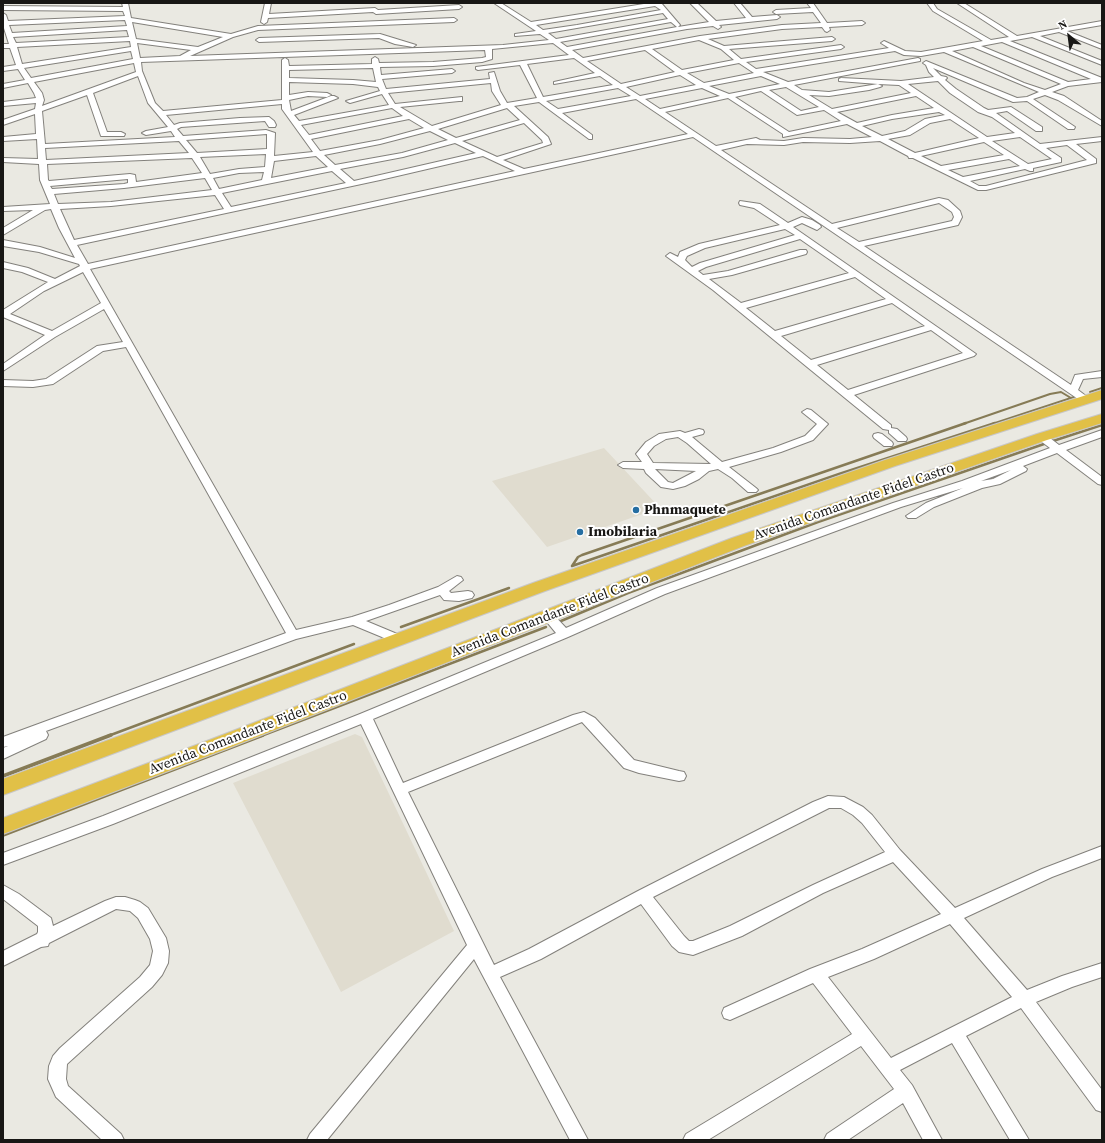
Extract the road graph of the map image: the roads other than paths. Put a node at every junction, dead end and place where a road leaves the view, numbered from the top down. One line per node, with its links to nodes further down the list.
1 (268, 3): 2 (street); 18 (street)
2 (277, 3)
3 (497, 3): 27 (street)
4 (658, 3): 14 (street); 17 (street)
5 (693, 3): 28 (street)
6 (737, 3): 19 (street)
7 (810, 3): 13 (street)
8 (930, 3): 50 (street)
9 (960, 3): 45 (street)
10 (126, 6): 16 (street); 20 (street)
11 (459, 7): 12 (street)
12 (375, 8): 18 (street); 23 (street)
13 (815, 10): 15 (street); 29 (street)
14 (664, 11): 22 (street); 24 (street)
15 (776, 12): 19 (street); 37 (street)
16 (4, 13): 20 (street); 38 (street)
17 (586, 15): 24 (street); 27 (street)
18 (266, 16): 31 (street)
19 (750, 18): 28 (street)
20 (129, 19): 32 (street); 42 (street)
21 (454, 20): 23 (street)
22 (673, 20): 33 (street); 49 (street)
23 (379, 23): 31 (street); 43 (street)
24 (598, 23): 36 (street)
25 (862, 23): 29 (street)
26 (1102, 23): 30 (street)
27 (530, 24): 36 (street)
28 (715, 24): 33 (street); 40 (street)
29 (824, 24): 37 (street); 46 (street)
30 (1087, 25): 34 (street); 35 (street)
31 (262, 27): 42 (street); 67 (street)
32 (130, 28): 38 (street); 51 (street)
33 (679, 28): 47 (street); 64 (street)
34 (1059, 30): 41 (street); 58 (street)
35 (1102, 31)
36 (542, 32): 39 (street); 49 (street)
37 (782, 33): 40 (street); 46 (street); 53 (street)
38 (10, 35): 56 (street)
39 (517, 35)
40 (723, 35): 44 (street)
41 (1031, 35): 45 (street); 83 (street)
42 (231, 36): 62 (street)
43 (380, 36): 63 (street); 67 (street); 68 (street)
44 (700, 38): 47 (street); 61 (street)
45 (1016, 38): 48 (street)
46 (832, 39): 57 (street)
47 (688, 40): 60 (street)
48 (1003, 40): 50 (street); 108 (street)
49 (555, 41): 59 (street); 64 (street)
50 (989, 42): 54 (street)
51 (134, 43): 62 (street); 69 (street); 69 (street); 78 (street)
52 (884, 43): 65 (street)
53 (765, 45): 61 (street); 70 (street)
54 (973, 45): 66 (street); 116 (street)
55 (3, 46): 56 (street)
56 (14, 46): 69 (street); 84 (street)
57 (841, 47): 70 (street); 73 (street)
58 (1102, 47)
59 (488, 48): 63 (street); 85 (street)
60 (646, 48): 77 (street); 96 (street)
61 (723, 48): 79 (street)
62 (198, 49): 72 (street); 76 (street)
63 (434, 49): 68 (street)
64 (567, 49): 77 (street)
65 (895, 49): 73 (street); 75 (street)
66 (945, 50): 75 (street); 123 (street)
67 (257, 51): 71 (street); 72 (street)
68 (377, 51): 71 (street); 89 (street)
69 (53, 52): 84 (street)
70 (790, 54): 79 (street); 82 (street)
71 (285, 55): 91 (street)
72 (241, 56): 74 (street)
73 (863, 56): 82 (street); 88 (street)
74 (219, 57): 76 (street); 90 (street)
75 (918, 57): 86 (street); 88 (street)
76 (180, 58): 78 (street)
77 (577, 58): 81 (street); 100 (street)
78 (137, 60): 97 (street); 111 (street)
79 (739, 60): 95 (street); 96 (street)
80 (3, 62): 84 (street)
81 (522, 62): 85 (street); 132 (street)
82 (816, 62): 95 (street)
83 (1102, 63)
84 (19, 64): 92 (street); 111 (street)
85 (486, 64): 87 (street); 93 (street); 109 (street)
86 (930, 64): 102 (street); 106 (street)
87 (415, 65): 89 (street); 99 (street)
88 (890, 65): 98 (street)
89 (376, 66): 91 (street); 103 (street)
90 (217, 67)
91 (285, 68): 107 (street)
92 (3, 69)
93 (472, 69)
94 (461, 70): 99 (street)
95 (754, 71): 101 (street)
96 (680, 72): 104 (street); 117 (street)
97 (140, 73): 122 (street); 145 (street)
98 (854, 73): 105 (street); 114 (street)
99 (417, 74): 103 (street)
100 (601, 74): 110 (street); 113 (street); 119 (street)
101 (764, 74): 115 (street); 117 (street)
102 (956, 75): 106 (street); 129 (street)
103 (378, 77): 120 (street)
104 (653, 78): 110 (street); 117 (street)
105 (824, 79): 112 (street); 115 (street); 126 (street)
106 (938, 79): 114 (street); 143 (street)
107 (286, 80): 120 (street); 131 (street)
108 (1098, 80): 116 (street)
109 (494, 81): 120 (street); 137 (street)
110 (642, 81): 119 (street)
111 (29, 82): 118 (street); 130 (street)
112 (881, 82): 114 (street); 126 (street)
113 (556, 83)
114 (898, 83): 124 (street)
115 (787, 84): 121 (street); 126 (street)
116 (1066, 84): 123 (street)
117 (702, 85): 125 (street); 127 (street)
118 (3, 86)
119 (619, 86): 127 (street); 132 (street)
120 (382, 89): 133 (street); 136 (street)
121 (763, 89): 125 (street); 144 (street)
122 (89, 91): 139 (street); 167 (street)
123 (1042, 92): 129 (street); 155 (street)
124 (917, 94): 138 (street); 140 (street)
125 (729, 96): 141 (street); 163 (street)
126 (812, 96): 140 (street)
127 (639, 98): 141 (street); 142 (street)
128 (459, 99): 136 (street)
129 (1028, 99): 156 (street)
130 (40, 100): 134 (street); 139 (street)
131 (286, 100): 135 (street); 145 (street); 146 (street)
132 (541, 100): 137 (street); 142 (street)
133 (350, 101)
134 (3, 104)
135 (318, 105): 146 (street); 148 (street)
136 (393, 106): 148 (street); 149 (street)
137 (507, 106): 150 (street); 159 (street)
138 (941, 109): 147 (street); 154 (street)
139 (38, 110): 151 (street); 165 (street)
140 (828, 110): 144 (street); 154 (street)
141 (659, 111): 162 (street)
142 (556, 112): 166 (street)
143 (988, 112): 160 (street); 164 (street)
144 (800, 113): 157 (street)
145 (160, 114): 158 (street)
146 (290, 114): 153 (street)
147 (952, 116): 172 (street); 173 (street)
148 (339, 117): 153 (street)
149 (409, 117): 159 (street); 169 (street)
150 (524, 121): 175 (street); 189 (street)
151 (3, 123)
152 (272, 124): 158 (street)
153 (297, 124): 169 (street)
154 (851, 124): 157 (street); 172 (street)
155 (1102, 124)
156 (1071, 127)
157 (822, 128): 163 (street)
158 (172, 129): 161 (street); 168 (street)
159 (431, 129): 175 (street); 182 (street)
160 (1039, 129)
161 (152, 133): 167 (street); 171 (street)
162 (693, 134): 180 (street); 195 (street)
163 (787, 134): 176 (street)
164 (1023, 134): 173 (street); 179 (street)
165 (40, 136): 170 (street); 178 (street)
166 (589, 137)
167 (129, 138): 171 (street); 181 (street)
168 (182, 138): 171 (street); 184 (street); 185 (street)
169 (307, 138): 182 (street)
170 (3, 139)
171 (143, 139)
172 (880, 139): 176 (street); 186 (street)
173 (987, 139): 186 (street); 187 (street)
174 (1102, 139): 177 (street)
175 (454, 140): 183 (street); 193 (street)
176 (748, 142): 180 (street)
177 (1069, 143): 179 (street); 196 (street)
178 (41, 146): 181 (street); 190 (street)
179 (1040, 146): 191 (street)
180 (714, 149): 211 (street)
181 (90, 152): 185 (street); 190 (street)
182 (318, 154): 184 (street); 193 (street)
183 (481, 154): 189 (street); 201 (street)
184 (270, 155): 185 (street); 192 (street)
185 (195, 156): 197 (street)
186 (912, 156): 194 (street)
187 (1012, 156): 191 (street); 194 (street)
188 (3, 160): 190 (street)
189 (495, 160): 195 (street)
190 (42, 162): 200 (street)
191 (1027, 166): 196 (street); 198 (street)
192 (268, 168): 197 (street); 199 (street)
193 (334, 168): 199 (street); 201 (street)
194 (940, 169): 198 (street)
195 (523, 172): 219 (street)
196 (1038, 174): 198 (street)
197 (208, 176): 202 (street); 204 (street)
198 (961, 180)
199 (266, 181): 204 (street)
200 (46, 184): 202 (street); 203 (street)
201 (352, 184): 209 (street)
202 (132, 185): 203 (street)
203 (49, 192): 206 (street)
204 (216, 192): 206 (street); 209 (street)
205 (743, 203): 210 (street)
206 (54, 206): 207 (street); 215 (street)
207 (45, 207): 208 (street); 212 (street)
208 (3, 209)
209 (228, 209): 215 (street)
210 (787, 226): 213 (street); 220 (street); 221 (street)
211 (829, 227): 216 (street); 216 (street)
212 (3, 232)
213 (802, 236): 221 (street); 222 (street)
214 (3, 243): 219 (street)
215 (72, 243): 219 (street)
216 (857, 246): 239 (street)
217 (803, 252): 223 (street)
218 (3, 265): 224 (street)
219 (85, 265): 224 (street); 226 (street)
220 (875, 266)
221 (693, 272): 223 (street)
222 (856, 274): 225 (street); 227 (street)
223 (702, 278): 227 (street)
224 (56, 282): 228 (street)
225 (894, 300): 229 (street); 231 (street)
226 (105, 305): 230 (street); 232 (street)
227 (738, 307): 231 (street)
228 (3, 314): 230 (street)
229 (932, 327): 233 (street); 237 (street)
230 (52, 335): 234 (street)
231 (773, 335): 233 (street)
232 (129, 344): 236 (street); 266 (street)
233 (809, 364): 237 (street)
234 (4, 366)
235 (1102, 374): 239 (street)
236 (3, 383)
237 (847, 394): 247 (street)
238 (1102, 394): 239 (highway, Avenida Comandante Fidel Castro)
239 (1079, 395): 267 (highway, Avenida Comandante Fidel Castro)
240 (807, 412): 252 (street)
241 (1102, 418): 246 (highway, Avenida Comandante Fidel Castro)
242 (699, 432): 244 (street)
243 (1102, 433): 249 (street)
244 (684, 436): 251 (street); 252 (street)
245 (878, 436): 248 (street)
246 (1042, 437): 249 (street); 263 (highway, Avenida Comandante Fidel Castro)
247 (902, 439)
248 (888, 444)
249 (1059, 450): 254 (street); 255 (street)
250 (623, 465): 251 (street)
251 (650, 465): 253 (street); 253 (street)
252 (719, 465): 253 (street); 256 (street)
253 (705, 468)
254 (1102, 482)
255 (976, 483): 257 (street); 258 (street)
256 (752, 490)
257 (920, 497): 258 (street); 265 (street)
258 (946, 500): 259 (street)
259 (912, 516)
260 (457, 580): 261 (street)
261 (442, 590): 262 (street); 264 (street)
262 (468, 596)
263 (548, 616): 265 (street); 275 (highway, Avenida Comandante Fidel Castro)
264 (354, 622): 266 (street); 267 (street)
265 (564, 634): 269 (street)
266 (293, 635): 268 (street)
267 (398, 639): 273 (highway, Avenida Comandante Fidel Castro)
268 (78, 714): 270 (street); 271 (street)
269 (366, 717): 274 (street); 278 (street)
270 (3, 742)
271 (3, 754)
272 (678, 776): 274 (street)
273 (3, 787)
274 (399, 790): 283 (street)
275 (3, 826)
276 (1102, 852): 281 (street)
277 (895, 854): 280 (street); 280 (street); 281 (street)
278 (3, 859)
279 (3, 891): 282 (street)
280 (643, 895): 286 (street)
281 (953, 916): 287 (street); 288 (street)
282 (42, 941): 284 (street); 295 (street)
283 (475, 946): 286 (street); 296 (street)
284 (3, 959)
285 (1102, 970): 288 (street)
286 (490, 974): 297 (street)
287 (816, 974): 289 (street); 291 (street)
288 (1024, 999): 290 (street); 294 (street)
289 (730, 1013)
290 (955, 1032): 292 (street); 301 (street)
291 (862, 1036): 292 (street); 298 (street)
292 (888, 1068): 293 (street)
293 (906, 1091): 299 (street); 300 (street)
294 (1102, 1104)
295 (117, 1140)
296 (316, 1140)
297 (579, 1140)
298 (692, 1140)
299 (833, 1140)
300 (934, 1140)
301 (1020, 1140)

